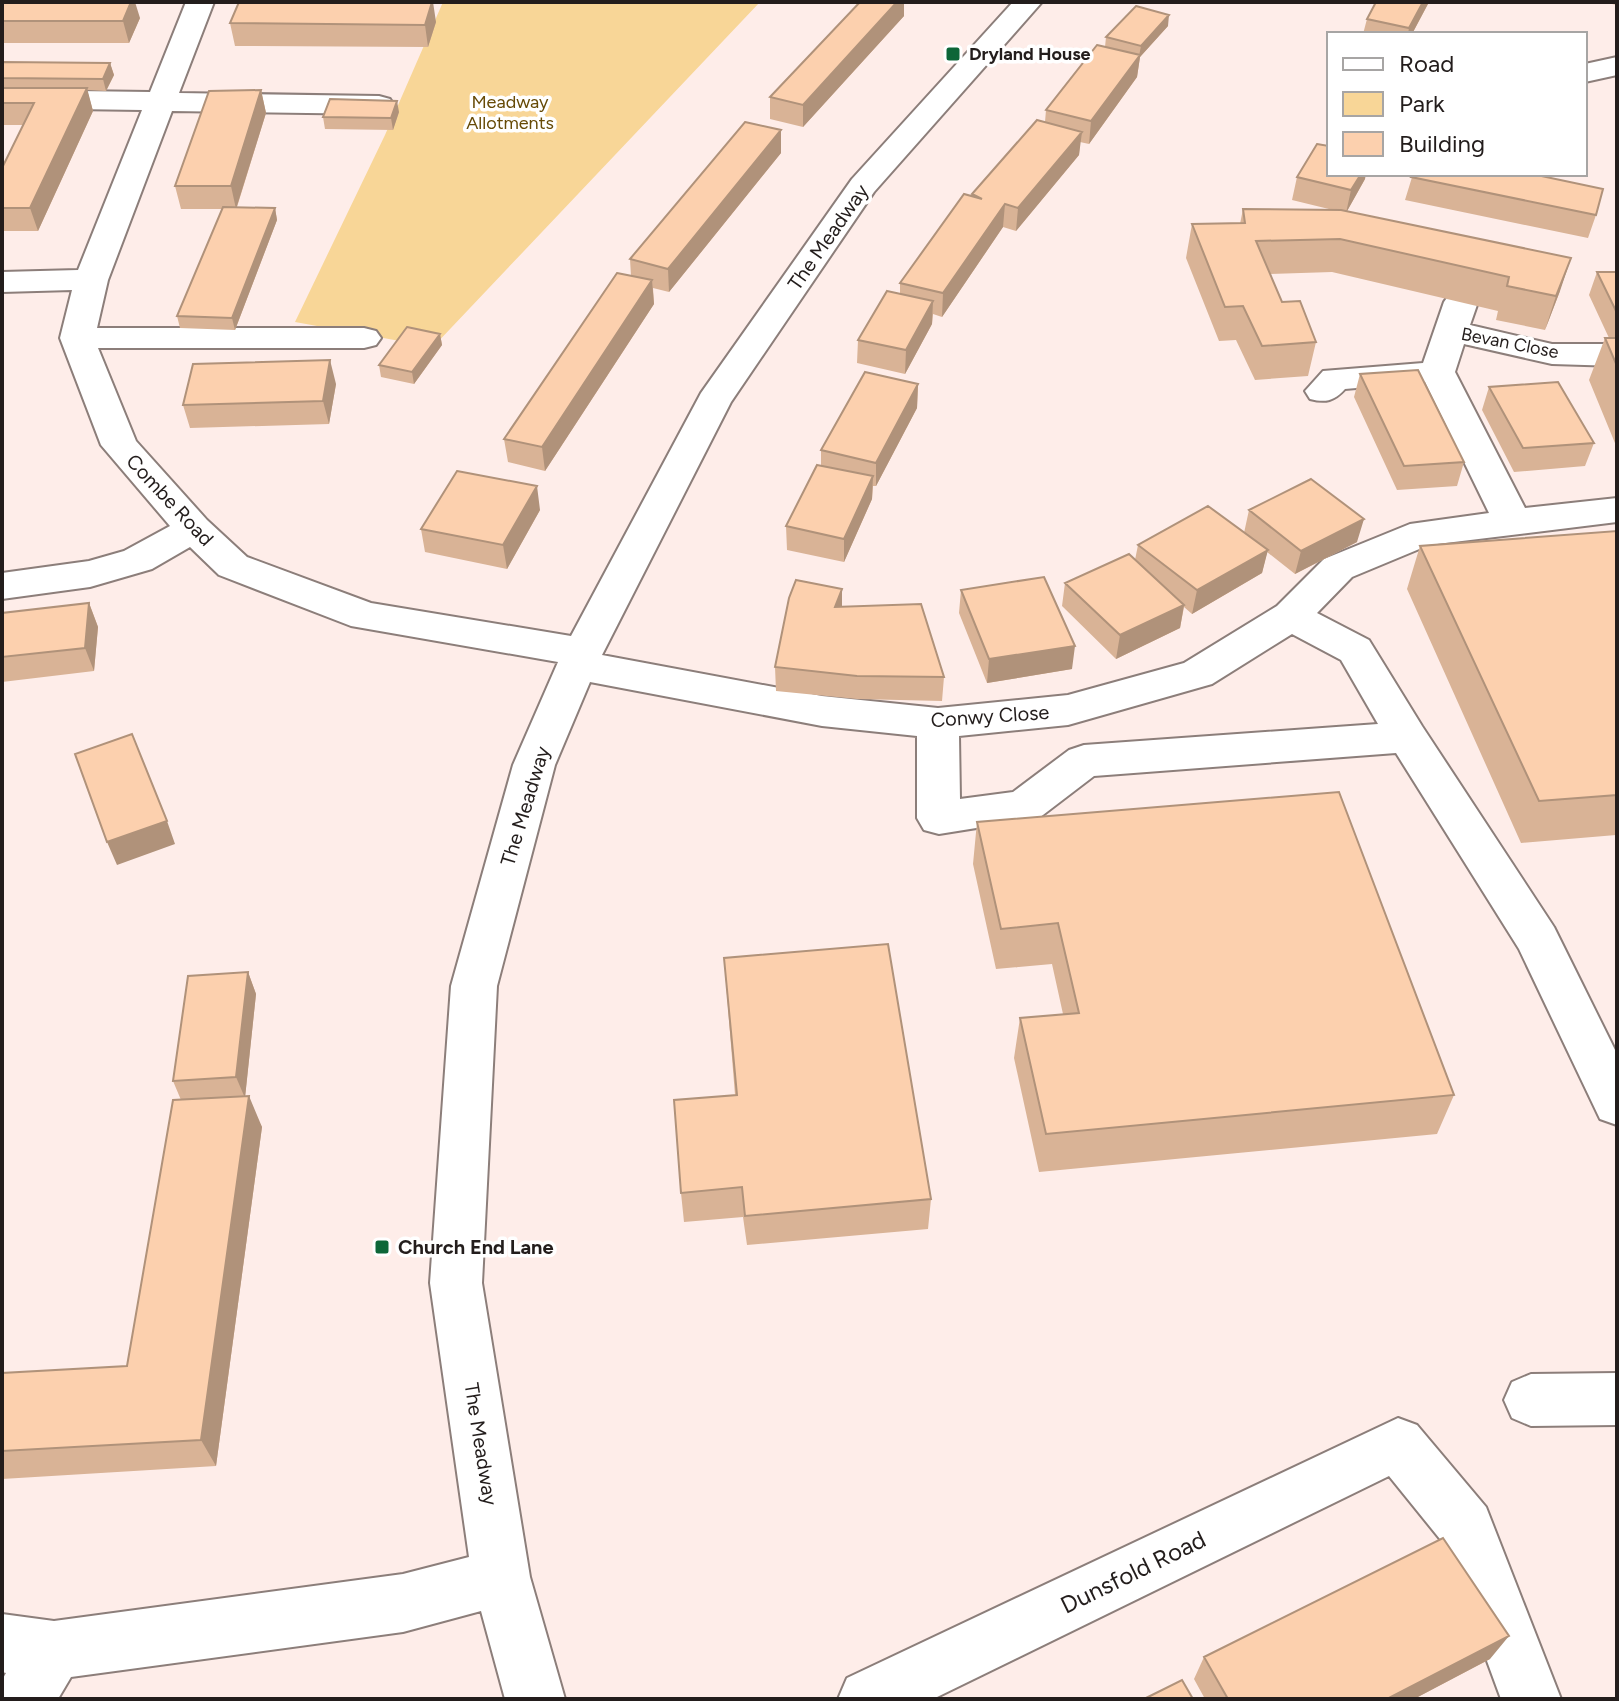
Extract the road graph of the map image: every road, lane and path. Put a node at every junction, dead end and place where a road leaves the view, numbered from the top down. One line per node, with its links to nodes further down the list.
1 (200, 2): 6 (street)
2 (1028, 2): 20 (street, The Meadway)
3 (1617, 66): 4 (street)
4 (1587, 73)
5 (2, 99): 6 (street)
6 (161, 100): 7 (street); 8 (street)
7 (379, 105)
8 (91, 280): 9 (street); 10 (street)
9 (2, 282)
10 (77, 338): 11 (street); 17 (street, Combe Road)
11 (364, 338)
12 (1617, 355): 13 (street, Bevan Close)
13 (1437, 372): 14 (street); 16 (street)
14 (1323, 391)
15 (1617, 510): 16 (street, Conwy Close)
16 (1514, 524): 19 (street, Conwy Close)
17 (194, 529): 18 (street); 20 (street, Combe Road)
18 (2, 586)
19 (1291, 616): 21 (street, Conwy Close); 22 (street)
20 (580, 658): 21 (street, Conwy Close); 26 (street, The Meadway)
21 (938, 723): 22 (street)
22 (1407, 737): 23 (street)
23 (1617, 1104)
24 (1617, 1399): 25 (street)
25 (1531, 1400)
26 (501, 1577): 27 (street); 29 (street, The Meadway)
27 (28, 1646): 28 (street)
28 (24, 1699)
29 (535, 1699)
30 (868, 1699): 31 (street, Dunsfold Road)
31 (1531, 1699)

